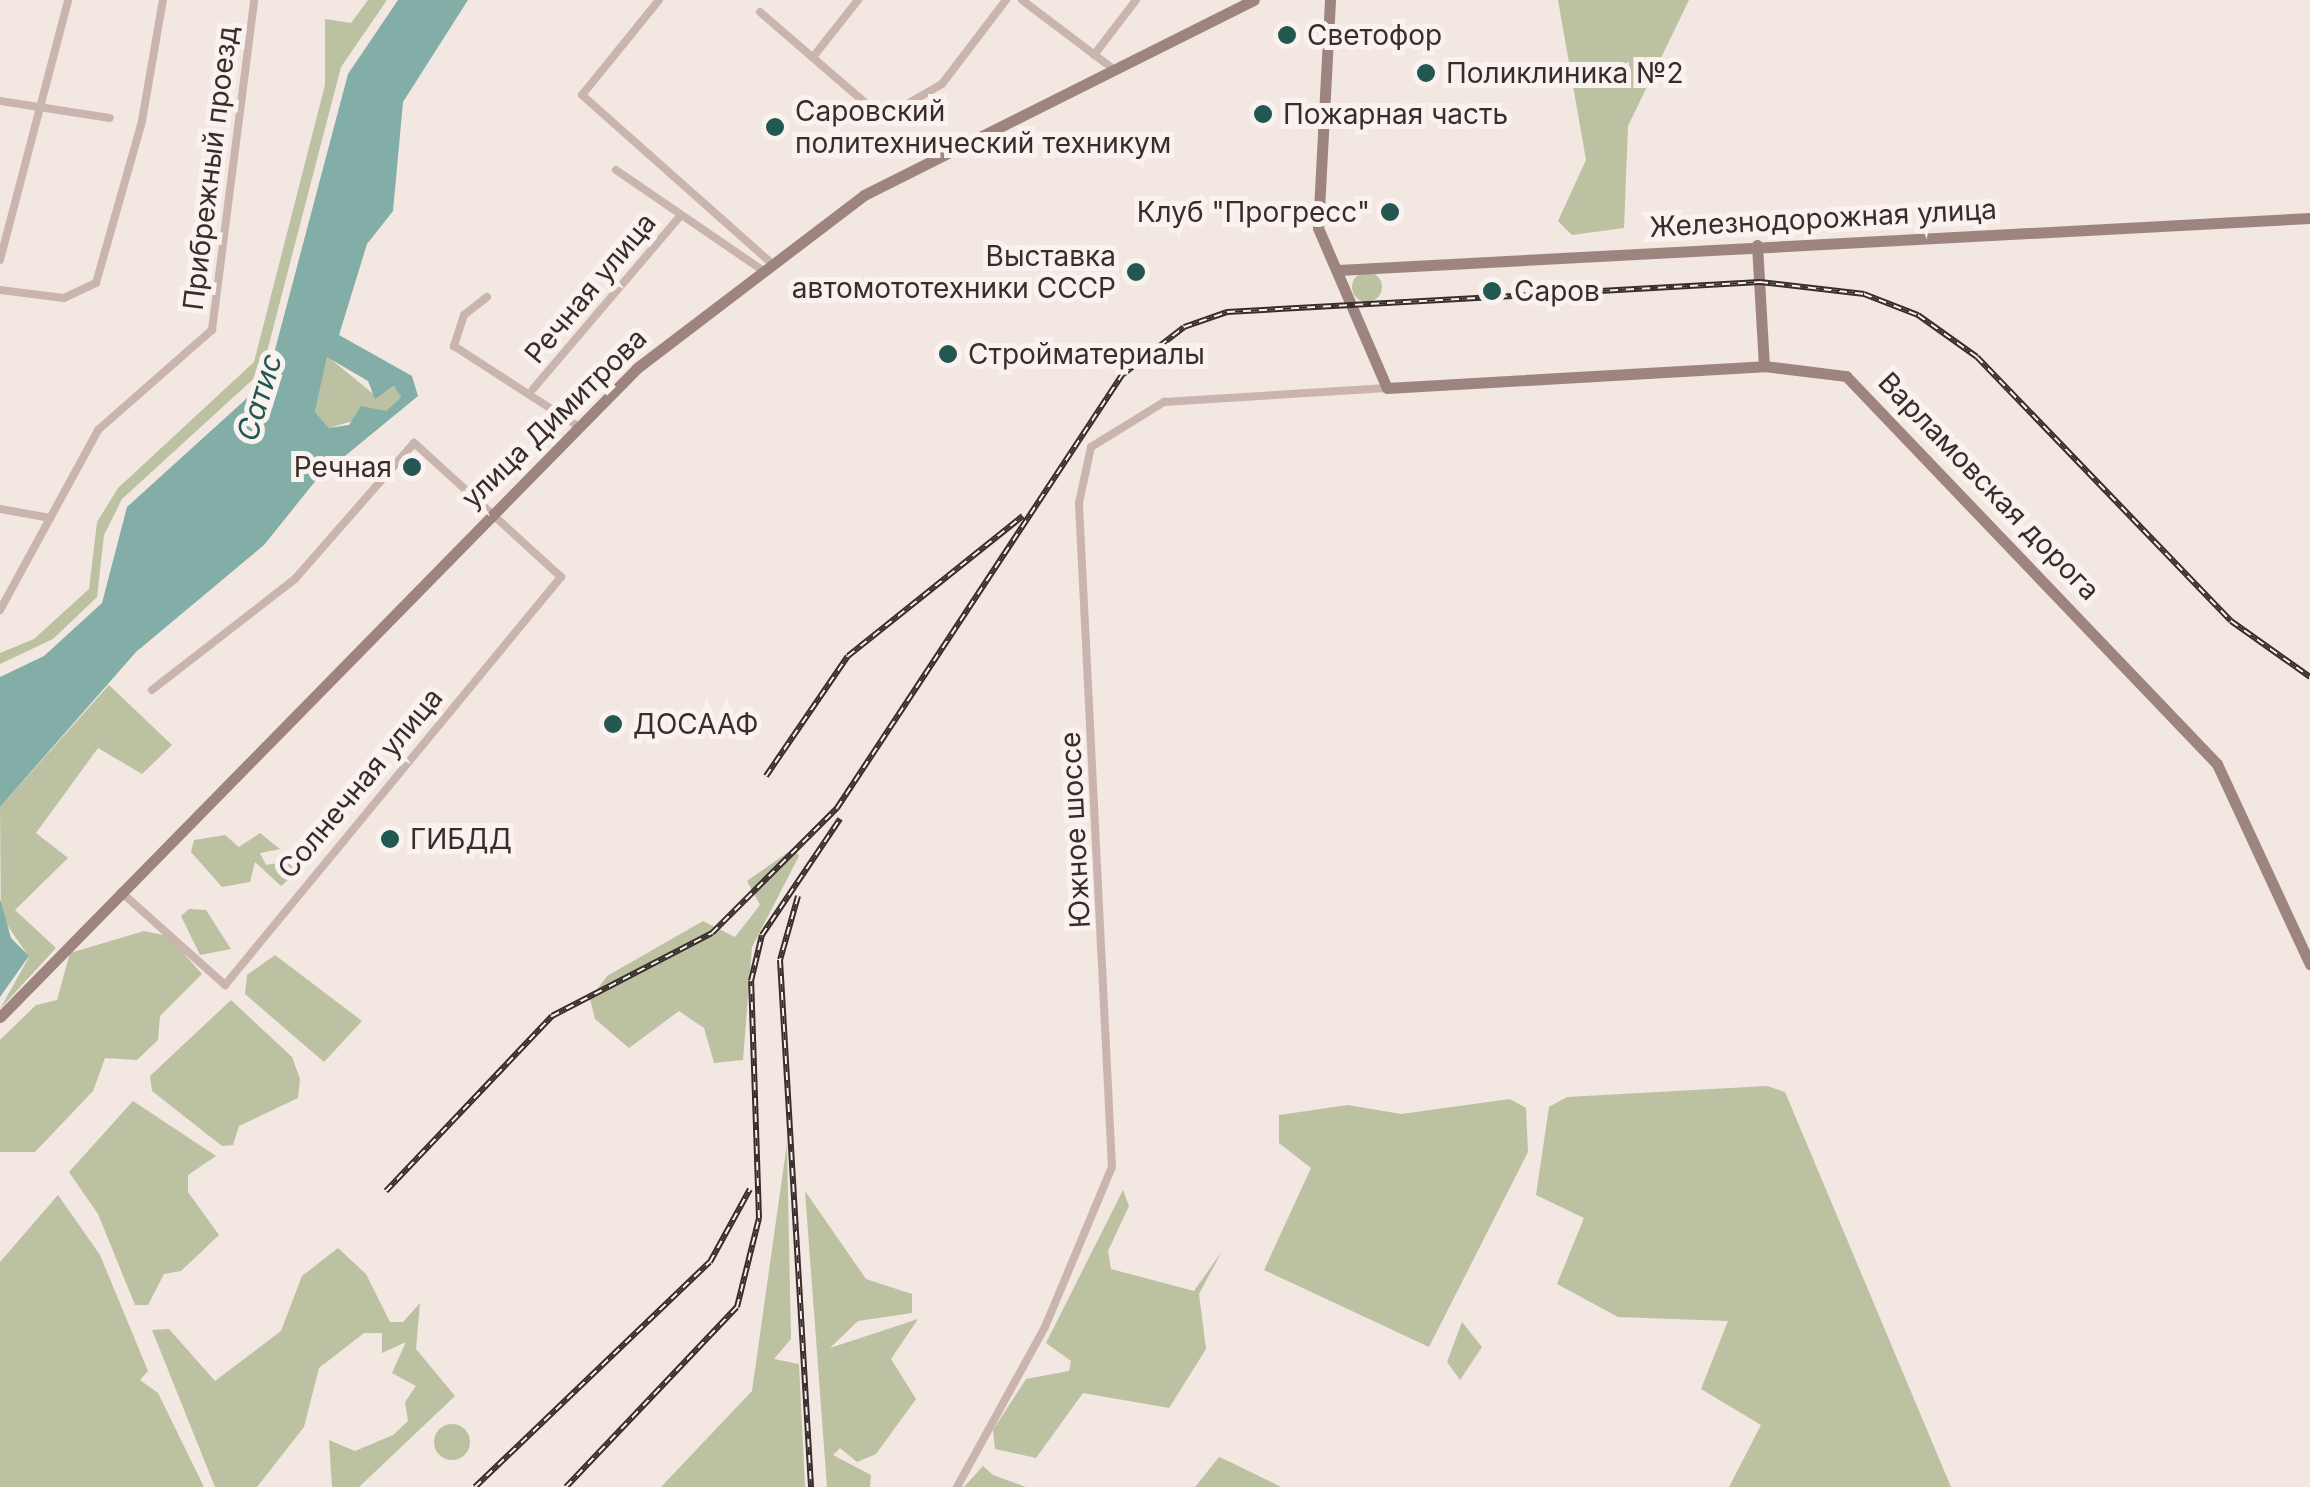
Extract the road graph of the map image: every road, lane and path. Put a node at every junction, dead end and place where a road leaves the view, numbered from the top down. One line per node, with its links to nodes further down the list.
1 (68, 0): 16 (street)
2 (163, 0): 25 (street)
3 (254, 0): 33 (street, Прибрежный проезд)
4 (659, 0): 23 (street)
5 (858, 0): 13 (street)
6 (1006, 0): 13 (street)
7 (1022, 0): 12 (street)
8 (1136, 0): 12 (street)
9 (1254, 0): 14 (street, улица Димитрова)
10 (1330, 0): 24 (street)
11 (760, 12): 13 (street)
12 (1094, 54): 14 (street)
13 (814, 58)
14 (1112, 68): 23 (street, улица Димитрова)
15 (0, 101): 16 (street)
16 (43, 105): 17 (street); 22 (street)
17 (110, 118)
18 (616, 170): 19 (street)
19 (681, 215): 23 (street); 29 (street, Речная улица)
20 (2310, 218): 21 (street, Железнодорожная улица)
21 (1757, 245): 24 (street, Железнодорожная улица); 27 (street)
22 (0, 260)
23 (767, 266): 30 (street, улица Димитрова)
24 (1338, 270): 28 (street)
25 (0, 290)
26 (487, 297): 29 (street)
27 (1764, 366): 28 (street, Варламовская дорога); 37 (street, Варламовская дорога)
28 (1387, 388): 39 (street, Южное шоссе)
29 (533, 389): 30 (street)
30 (576, 426): 32 (street, улица Димитрова)
31 (0, 509): 33 (street)
32 (492, 511): 35 (street); 36 (street, улица Димитрова); 36 (street, Солнечная улица)
33 (50, 518): 34 (street, Прибрежный проезд)
34 (0, 610)
35 (152, 690)
36 (121, 892): 38 (street, улица Димитрова)
37 (2310, 964)
38 (0, 1017)
39 (957, 1487)

